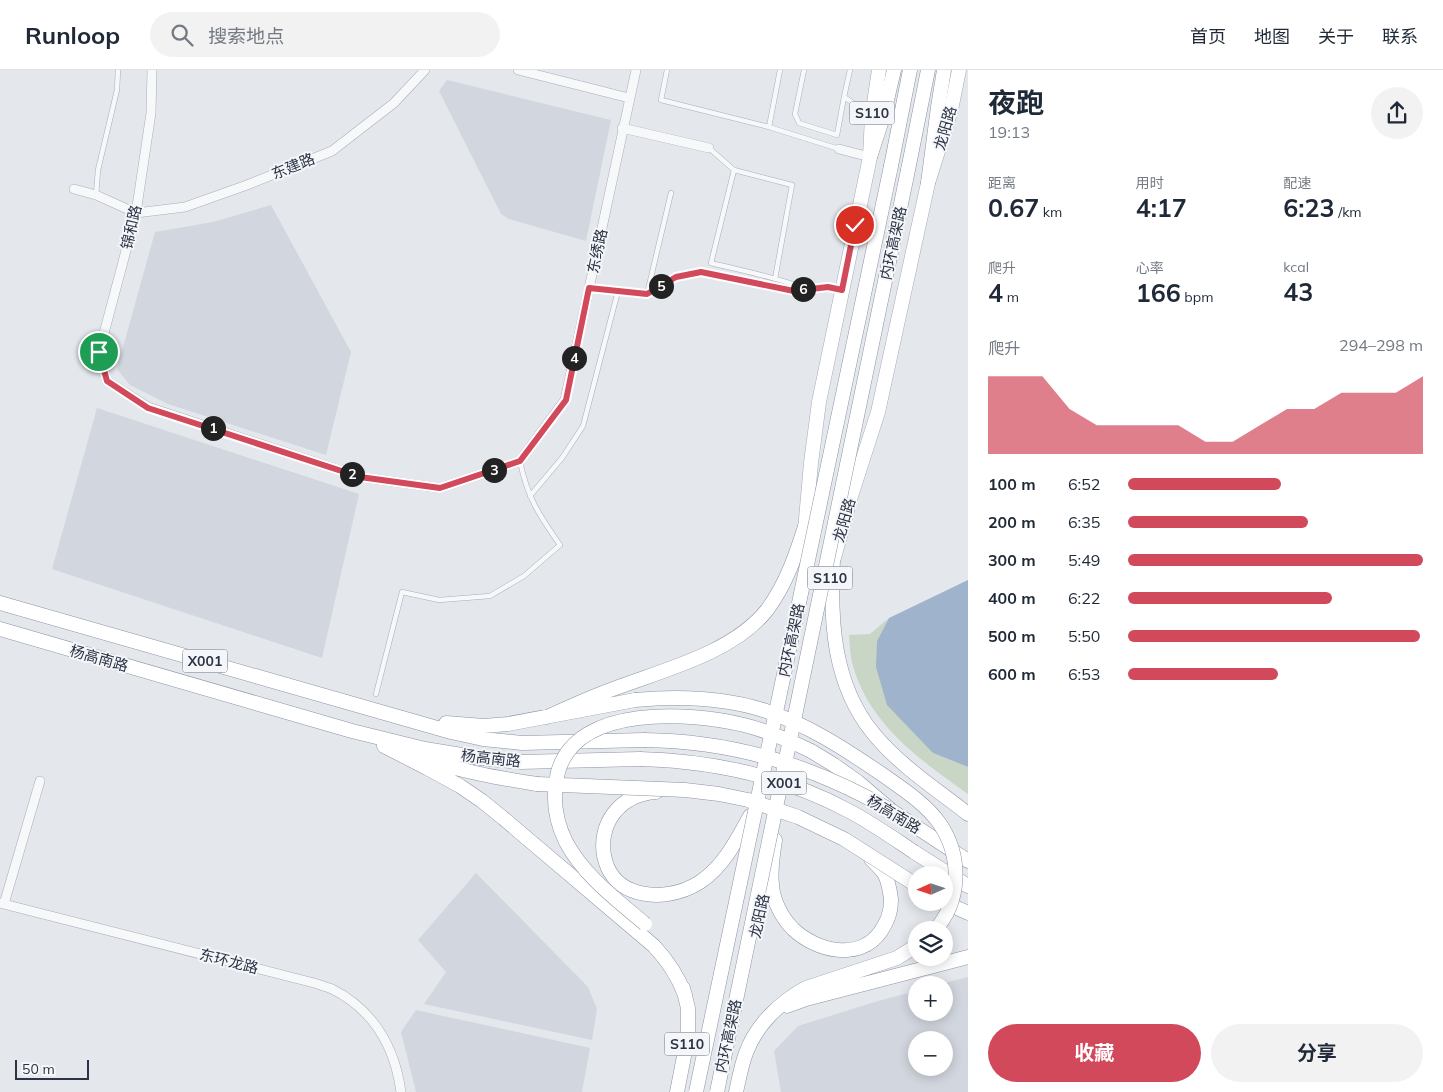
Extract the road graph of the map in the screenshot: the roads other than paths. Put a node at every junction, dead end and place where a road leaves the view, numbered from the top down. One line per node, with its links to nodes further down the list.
1 (118, 70): 28 (lane)
2 (152, 70): 29 (street, 锦和路)
3 (425, 70): 29 (street, 东建路)
4 (518, 70): 17 (street)
5 (636, 70): 17 (street, 东绣路)
6 (667, 70): 19 (lane)
7 (780, 70): 19 (lane)
8 (804, 70): 16 (lane)
9 (850, 70): 16 (lane)
10 (879, 70): 18 (main road, 龙阳路 / S110)
11 (894, 70): 23 (main road)
12 (910, 70): 67 (main road, 内环高架路, bridge)
13 (928, 70): 68 (main road, 内环高架路, bridge)
14 (944, 70): 25 (main road)
15 (959, 70): 25 (main road, 龙阳路 / S110)
16 (844, 97): 18 (lane)
17 (629, 98): 20 (street, 东绣路)
18 (872, 116): 23 (main road, 龙阳路 / S110)
19 (769, 127): 22 (lane)
20 (622, 128): 21 (street); 31 (street, 东绣路)
21 (709, 148): 24 (lane)
22 (839, 149): 23 (street)
23 (870, 157): 33 (main road, 龙阳路 / S110)
24 (734, 170): 30 (lane); 30 (lane)
25 (928, 183): 39 (main road, 龙阳路 / S110)
26 (74, 190): 28 (street)
27 (671, 193): 35 (lane)
28 (96, 196): 29 (street)
29 (136, 213): 36 (street, 锦和路)
30 (776, 279): 32 (lane)
31 (589, 288): 34 (lane); 36 (street, 东绣路)
32 (807, 289): 33 (lane); 35 (lane)
33 (842, 290): 38 (main road, 龙阳路 / S110)
34 (618, 291): 35 (lane); 37 (lane)
35 (647, 294)
36 (520, 461): 37 (lane)
37 (530, 496): 42 (lane)
38 (807, 520): 43 (main road); 50 (main road, 龙阳路 / S110)
39 (833, 560): 49 (main road); 51 (main road, 龙阳路 / S110)
40 (0, 603): 44 (main road, 杨高南路 / X001)
41 (0, 629): 45 (main road, 杨高南路 / X001)
42 (376, 694)
43 (547, 717): 44 (main road); 59 (main road, bridge)
44 (410, 719): 48 (main road, 杨高南路 / X001, bridge)
45 (352, 732): 47 (main road, bridge); 55 (main road, 杨高南路 / X001, bridge); 60 (main road)
46 (40, 781): 56 (street)
47 (685, 790): 50 (main road, bridge); 52 (main road, bridge)
48 (892, 811): 53 (main road, 杨高南路 / X001); 60 (main road, bridge)
49 (968, 814)
50 (750, 816): 66 (main road, 龙阳路 / S110)
51 (775, 839): 52 (main road, bridge); 69 (main road, 龙阳路 / S110)
52 (844, 839): 54 (main road, bridge)
53 (968, 861)
54 (908, 880)
55 (968, 886)
56 (2, 903): 64 (street, 东环龙路)
57 (953, 906): 58 (main road)
58 (968, 913)
59 (942, 921)
60 (641, 928): 65 (main road, S110)
61 (908, 951): 63 (main road)
62 (968, 957): 63 (main road)
63 (836, 984): 70 (main road)
64 (401, 1092)
65 (678, 1092)
66 (692, 1092)
67 (696, 1092)
68 (717, 1092)
69 (723, 1092)
70 (736, 1092)

